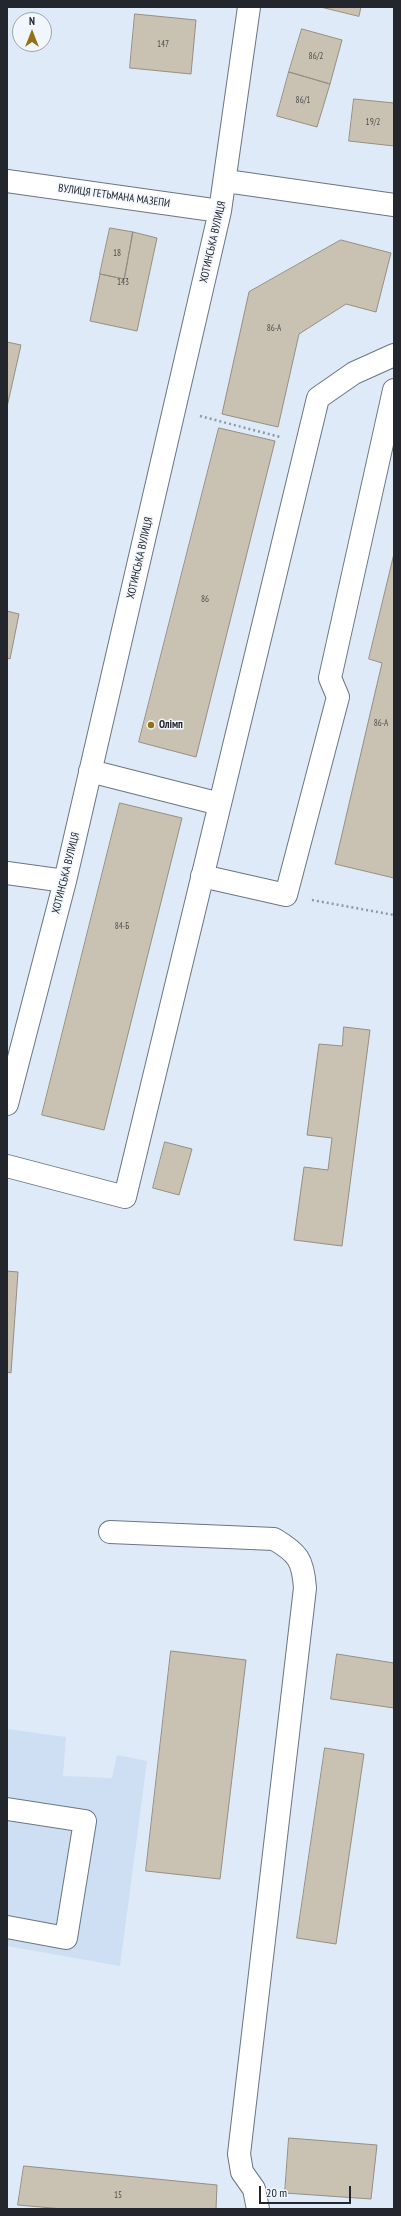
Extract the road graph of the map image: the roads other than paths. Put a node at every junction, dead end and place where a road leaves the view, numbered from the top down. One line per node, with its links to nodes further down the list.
1 (250, 7): 3 (street, ХОТИНСЬКА ВУЛИЦЯ)
2 (7, 181): 5 (street, ВУЛИЦЯ ГЕТЬМАНА МАЗЕПИ)
3 (226, 181): 4 (street); 5 (street, ХОТИНСЬКА ВУЛИЦЯ)
4 (394, 206)
5 (220, 211): 8 (street, ХОТИНСЬКА ВУЛИЦЯ)
6 (394, 355): 9 (street)
7 (394, 390): 11 (street)
8 (90, 771): 9 (street); 12 (street, ХОТИНСЬКА ВУЛИЦЯ)
9 (220, 804): 11 (street)
10 (7, 873): 12 (street)
11 (202, 876): 14 (street)
12 (65, 881): 13 (street, ХОТИНСЬКА ВУЛИЦЯ)
13 (7, 1104)
14 (7, 1166)
15 (110, 1532): 18 (street)
16 (7, 1810): 17 (street)
17 (7, 1928)
18 (258, 2209)

